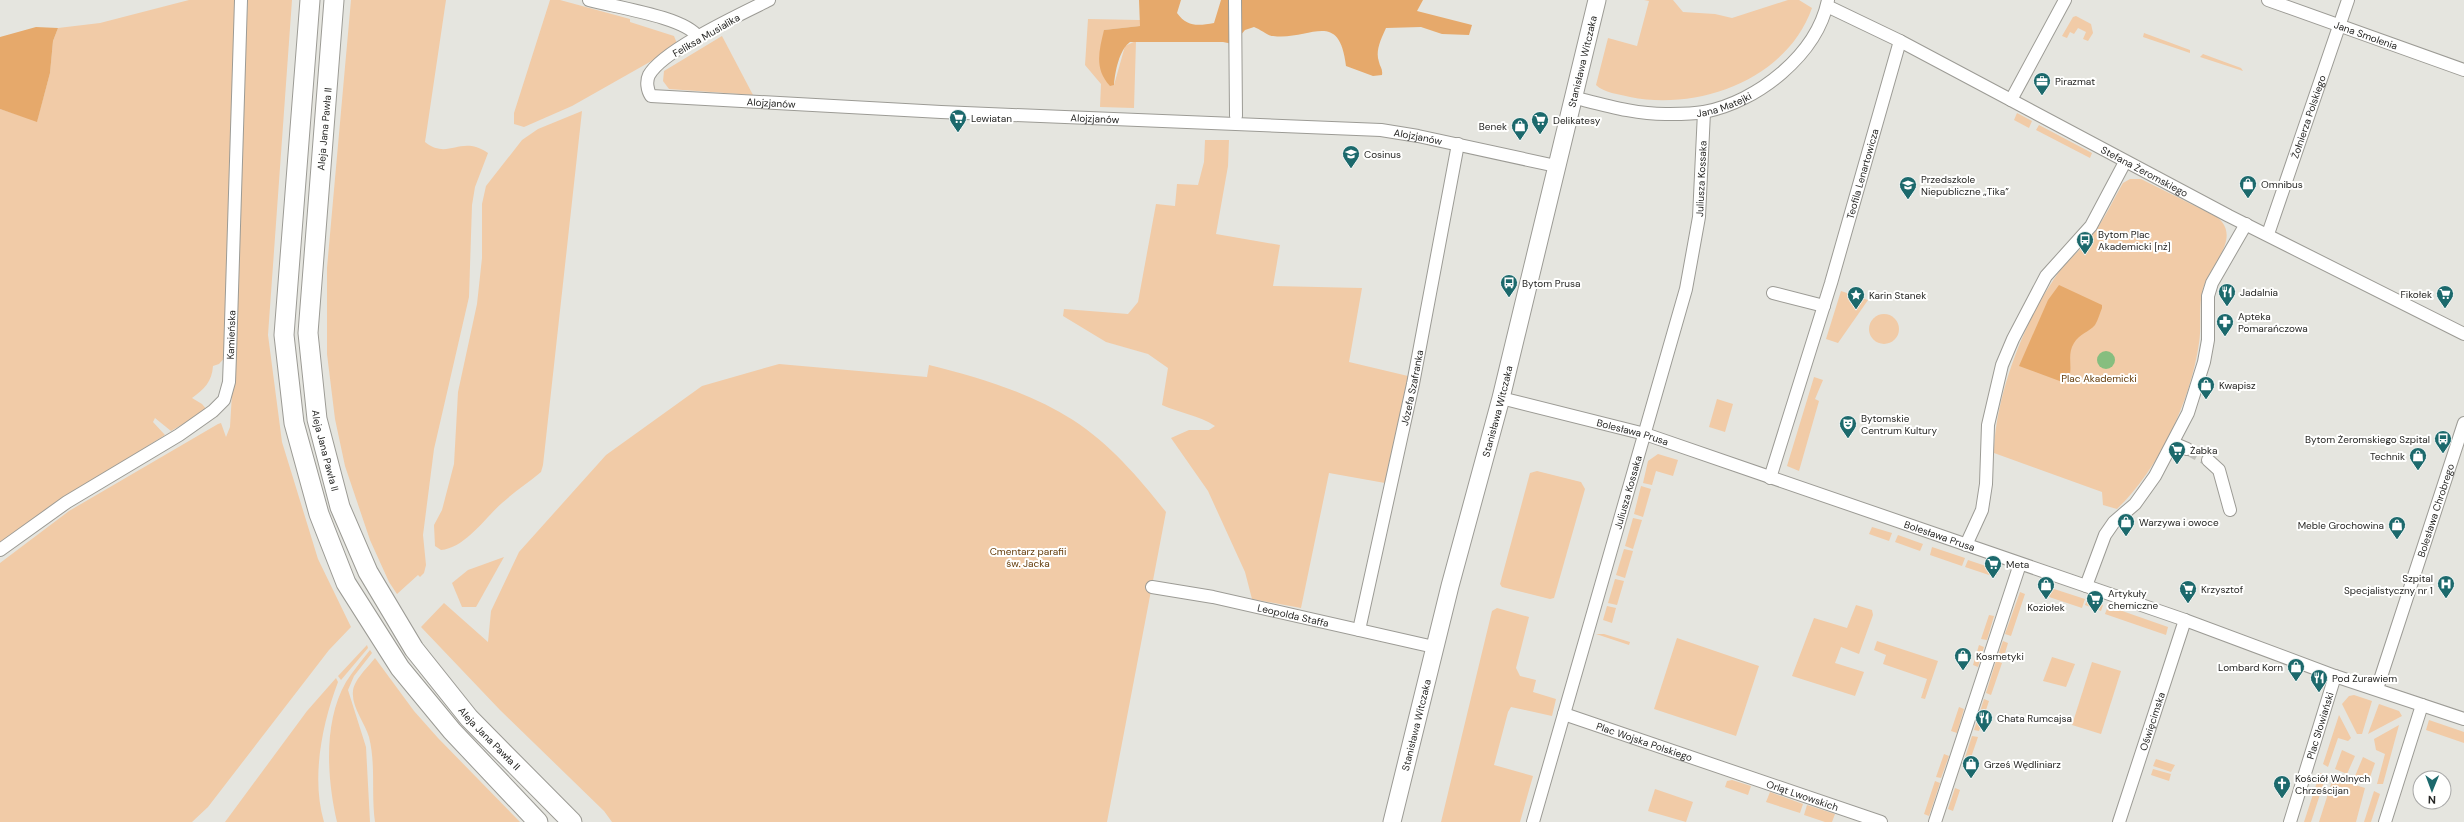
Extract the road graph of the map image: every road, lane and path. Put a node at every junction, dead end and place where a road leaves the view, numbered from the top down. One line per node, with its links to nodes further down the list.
1 (241, 0): 39 (street, Kamieńska)
2 (310, 0): 52 (main road)
3 (334, 0): 53 (main road, Aleja Jana Pawła II)
4 (589, 0): 11 (street)
5 (769, 0): 14 (street, Feliksa Musialika)
6 (1235, 0): 21 (street)
7 (1597, 0): 18 (street, Stanisława Witczaka)
8 (2065, 0): 19 (street)
9 (2268, 0): 13 (street, Jana Smolenia)
10 (2348, 0): 13 (street, Żołnierza Polskiego)
11 (609, 3): 14 (street)
12 (1828, 3): 15 (street, Stefana Żeromskiego); 20 (street, Jana Matejki)
13 (2341, 26): 16 (street, Jana Smolenia); 26 (street, Żołnierza Polskiego)
14 (698, 37): 17 (street, Feliksa Musialika)
15 (1900, 41): 19 (street, Stefana Żeromskiego); 28 (street, Teofila Lenartowicza)
16 (2464, 70)
17 (648, 77): 22 (street, Alojzjanów)
18 (1572, 97): 20 (street, Jana Matejki); 24 (street, Stanisława Witczaka)
19 (2011, 100): 23 (street, Stefana Żeromskiego)
20 (1704, 112): 32 (street, Juliusza Kossaka)
21 (1236, 116)
22 (1458, 144): 24 (street, Alojzjanów); 44 (street, Józefa Szafranka)
23 (2125, 162): 25 (street, Stefana Żeromskiego); 38 (street)
24 (1556, 166): 30 (street, Stanisława Witczaka)
25 (2246, 224): 26 (street, Stefana Żeromskiego); 33 (street)
26 (2268, 234): 29 (street, Stefana Żeromskiego)
27 (1773, 293): 28 (street)
28 (1824, 306): 36 (street, Teofila Lenartowicza)
29 (2464, 334)
30 (1501, 398): 32 (street, Bolesława Prusa); 45 (street, Stanisława Witczaka)
31 (2464, 423): 47 (street, Bolesława Chrobrego)
32 (1645, 434): 36 (street, Bolesława Prusa); 49 (street, Juliusza Kossaka)
33 (2173, 443): 34 (street); 41 (street)
34 (2187, 449)
35 (2208, 460): 37 (street)
36 (1770, 478): 38 (street, Bolesława Prusa)
37 (2230, 510)
38 (1966, 545): 40 (street, Bolesława Prusa)
39 (0, 550)
40 (2020, 564): 41 (street, Bolesława Prusa); 57 (street)
41 (2086, 586): 43 (street, Bolesława Prusa)
42 (1152, 587): 44 (street, Leopolda Staffa)
43 (2185, 620): 46 (street, Bolesława Prusa); 58 (street, Oświęcimska)
44 (1359, 630): 45 (street, Leopolda Staffa)
45 (1434, 647): 54 (street, Stanisława Witczaka)
46 (2335, 676): 47 (street, Bolesława Prusa); 59 (street, Plac Słowiański)
47 (2377, 689): 48 (street, Bolesława Prusa)
48 (2422, 705): 50 (street, Bolesława Prusa); 60 (street)
49 (1564, 714): 51 (street, Plac Wojska Polskiego); 55 (street, Juliusza Kossaka)
50 (2464, 719)
51 (1725, 769): 56 (street, Orląt Lwowskich)
52 (538, 822)
53 (572, 822)
54 (1392, 822)
55 (1533, 822)
56 (1881, 822)
57 (1935, 822)
58 (2119, 822)
59 (2290, 822)
60 (2385, 822)

